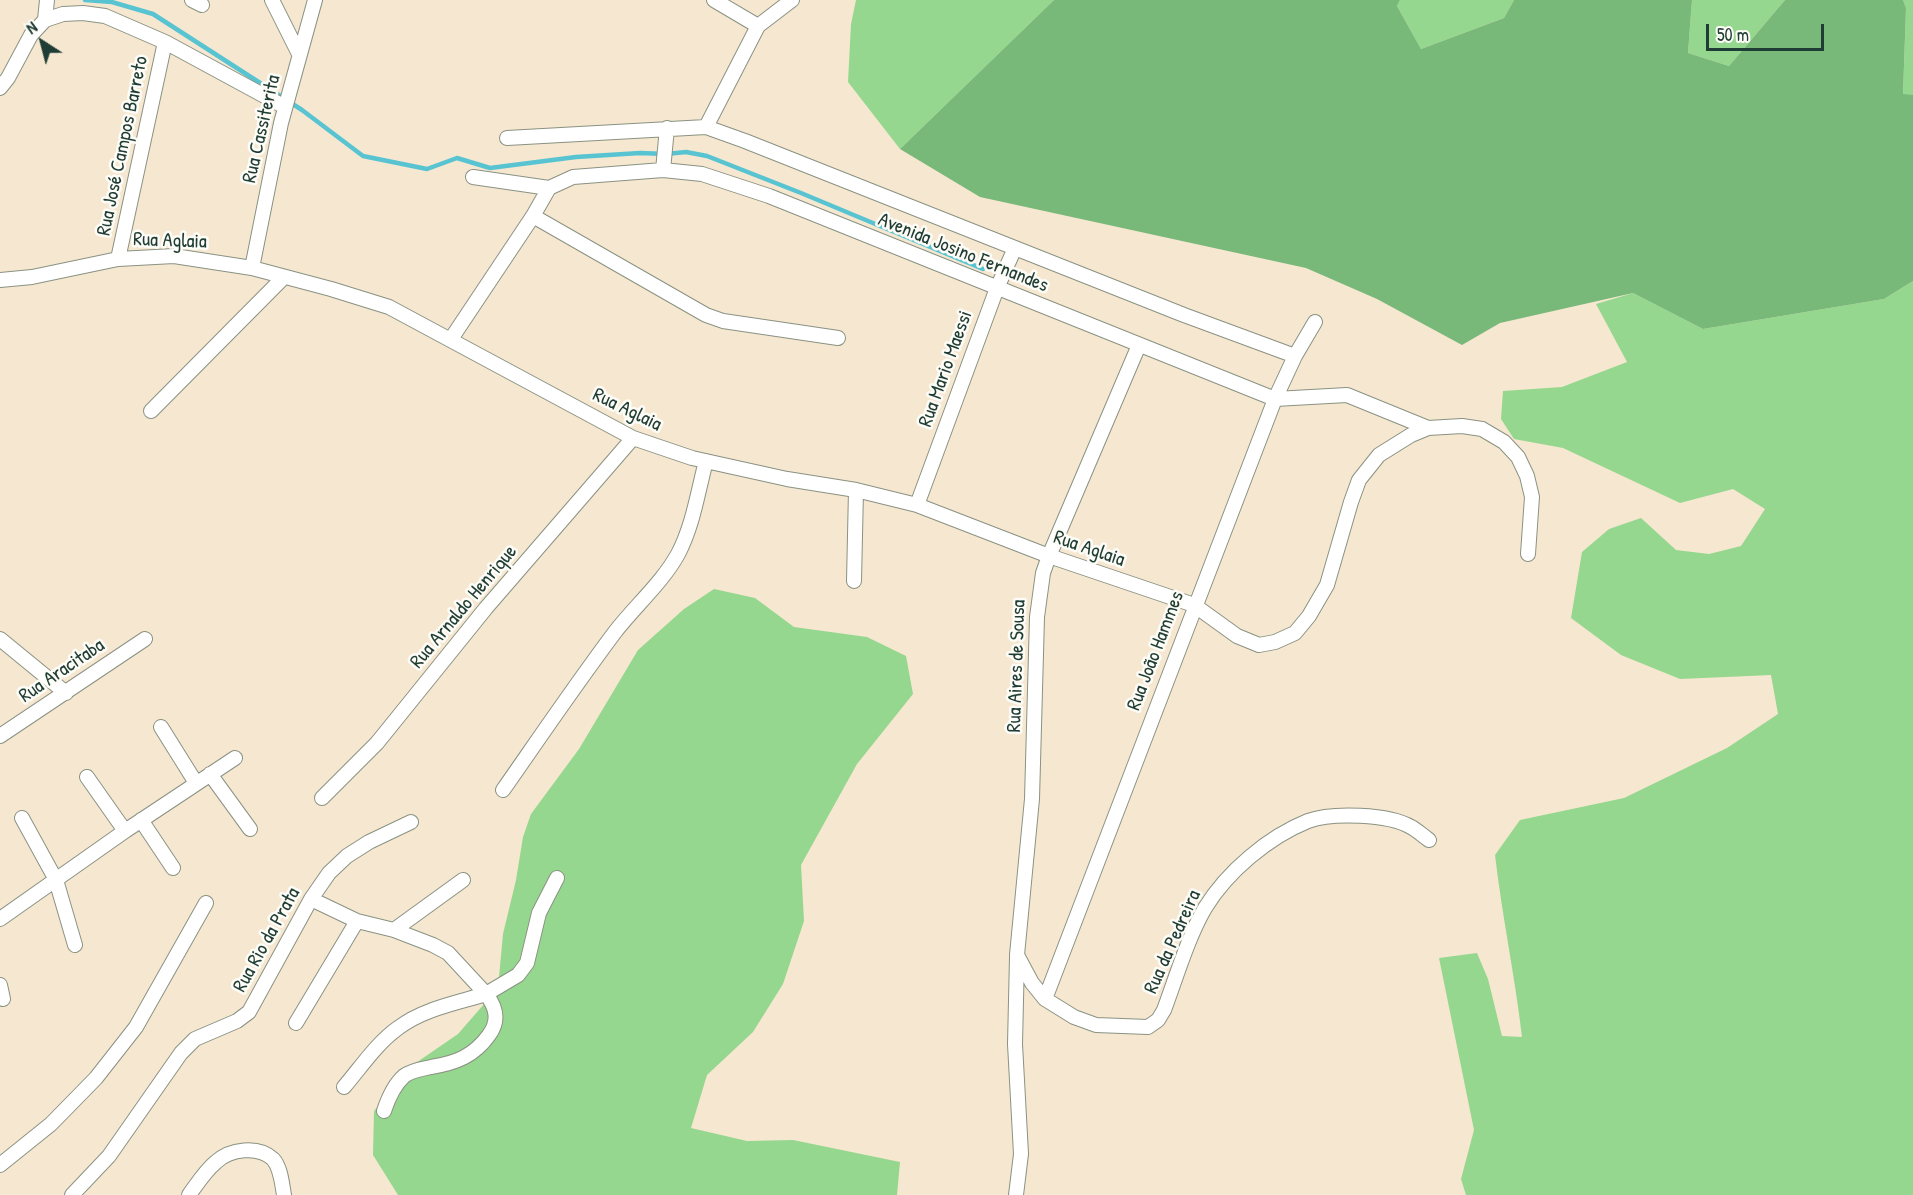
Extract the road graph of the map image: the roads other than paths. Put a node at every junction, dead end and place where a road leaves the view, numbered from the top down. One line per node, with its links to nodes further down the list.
1 (272, 0): 9 (street)
2 (315, 0): 9 (street, Rua Cassiterita)
3 (714, 0): 7 (street)
4 (792, 0): 7 (street)
5 (47, 1): 6 (street)
6 (45, 20): 8 (street); 10 (street)
7 (758, 26): 12 (street)
8 (165, 42): 11 (street); 20 (street, Rua José Campos Barreto)
9 (299, 54): 11 (street, Rua Cassiterita)
10 (0, 88)
11 (286, 101): 21 (street, Rua Cassiterita)
12 (706, 127): 13 (street, Avenida Josino Fernandes); 19 (street, Avenida Josino Fernandes)
13 (667, 128): 14 (street, Avenida Josino Fernandes); 15 (street)
14 (507, 138)
15 (663, 160): 17 (street, Avenida Josino Fernandes); 24 (street, Avenida Josino Fernandes)
16 (473, 177): 17 (street)
17 (549, 188): 18 (street)
18 (532, 216): 26 (street); 27 (street)
19 (1015, 248): 24 (street, Rua Mario Maessi); 29 (street, Avenida Josino Fernandes)
20 (118, 259): 21 (street, Rua Aglaia); 23 (street, Rua Aglaia)
21 (252, 268): 22 (street, Rua Aglaia)
22 (284, 277): 27 (street, Rua Aglaia); 31 (street)
23 (0, 280)
24 (997, 288): 28 (street, Avenida Josino Fernandes); 36 (street, Rua Mario Maessi)
25 (1315, 322): 29 (street, Rua João Hammes)
26 (838, 338)
27 (451, 339): 33 (street, Rua Aglaia)
28 (1139, 345): 30 (street, Avenida Josino Fernandes); 38 (street, Rua Aires de Sousa)
29 (1295, 356): 30 (street, Rua João Hammes)
30 (1275, 399): 32 (street, Avenida Josino Fernandes); 40 (street, Rua João Hammes)
31 (151, 411)
32 (1428, 428): 37 (street); 40 (street, Rua Aglaia)
33 (633, 438): 34 (street, Rua Aglaia); 51 (street, Rua Arnaldo Henrique)
34 (706, 461): 35 (street, Rua Aglaia); 50 (street)
35 (856, 489): 36 (street, Rua Aglaia); 39 (street)
36 (917, 506): 38 (street, Rua Aglaia)
37 (1528, 554)
38 (1049, 556): 40 (street, Rua Aglaia); 68 (street, Rua Aires de Sousa)
39 (854, 581)
40 (1194, 605): 70 (street, Rua João Hammes)
41 (0, 639): 43 (street)
42 (145, 639): 43 (street, Rua Aracitaba)
43 (66, 693): 45 (street, Rua Aracitaba)
44 (161, 727): 49 (street)
45 (0, 736)
46 (235, 758): 47 (street)
47 (210, 774): 49 (street); 55 (street)
48 (87, 777): 56 (street)
49 (196, 783): 53 (street)
50 (503, 790)
51 (322, 798)
52 (22, 818): 60 (street)
53 (141, 820): 56 (street); 58 (street)
54 (411, 822): 62 (street, Rua Rio da Prata)
55 (250, 829)
56 (125, 831): 60 (street)
57 (1429, 840): 70 (street, Rua da Pedreira)
58 (173, 868)
59 (557, 878): 69 (street)
60 (56, 880): 64 (street); 67 (street)
61 (463, 880): 66 (street)
62 (310, 899): 65 (street); 75 (street, Rua Rio da Prata)
63 (206, 903): 74 (street)
64 (0, 919)
65 (357, 921): 66 (street); 71 (street)
66 (394, 930): 69 (street)
67 (75, 945)
68 (1017, 955): 70 (street); 78 (street, Rua Aires de Sousa)
69 (486, 994): 72 (street); 73 (street)
70 (1045, 999)
71 (296, 1023)
72 (344, 1087)
73 (384, 1112)
74 (0, 1165)
75 (72, 1195)
76 (189, 1195): 77 (street)
77 (284, 1195)
78 (1016, 1195)

